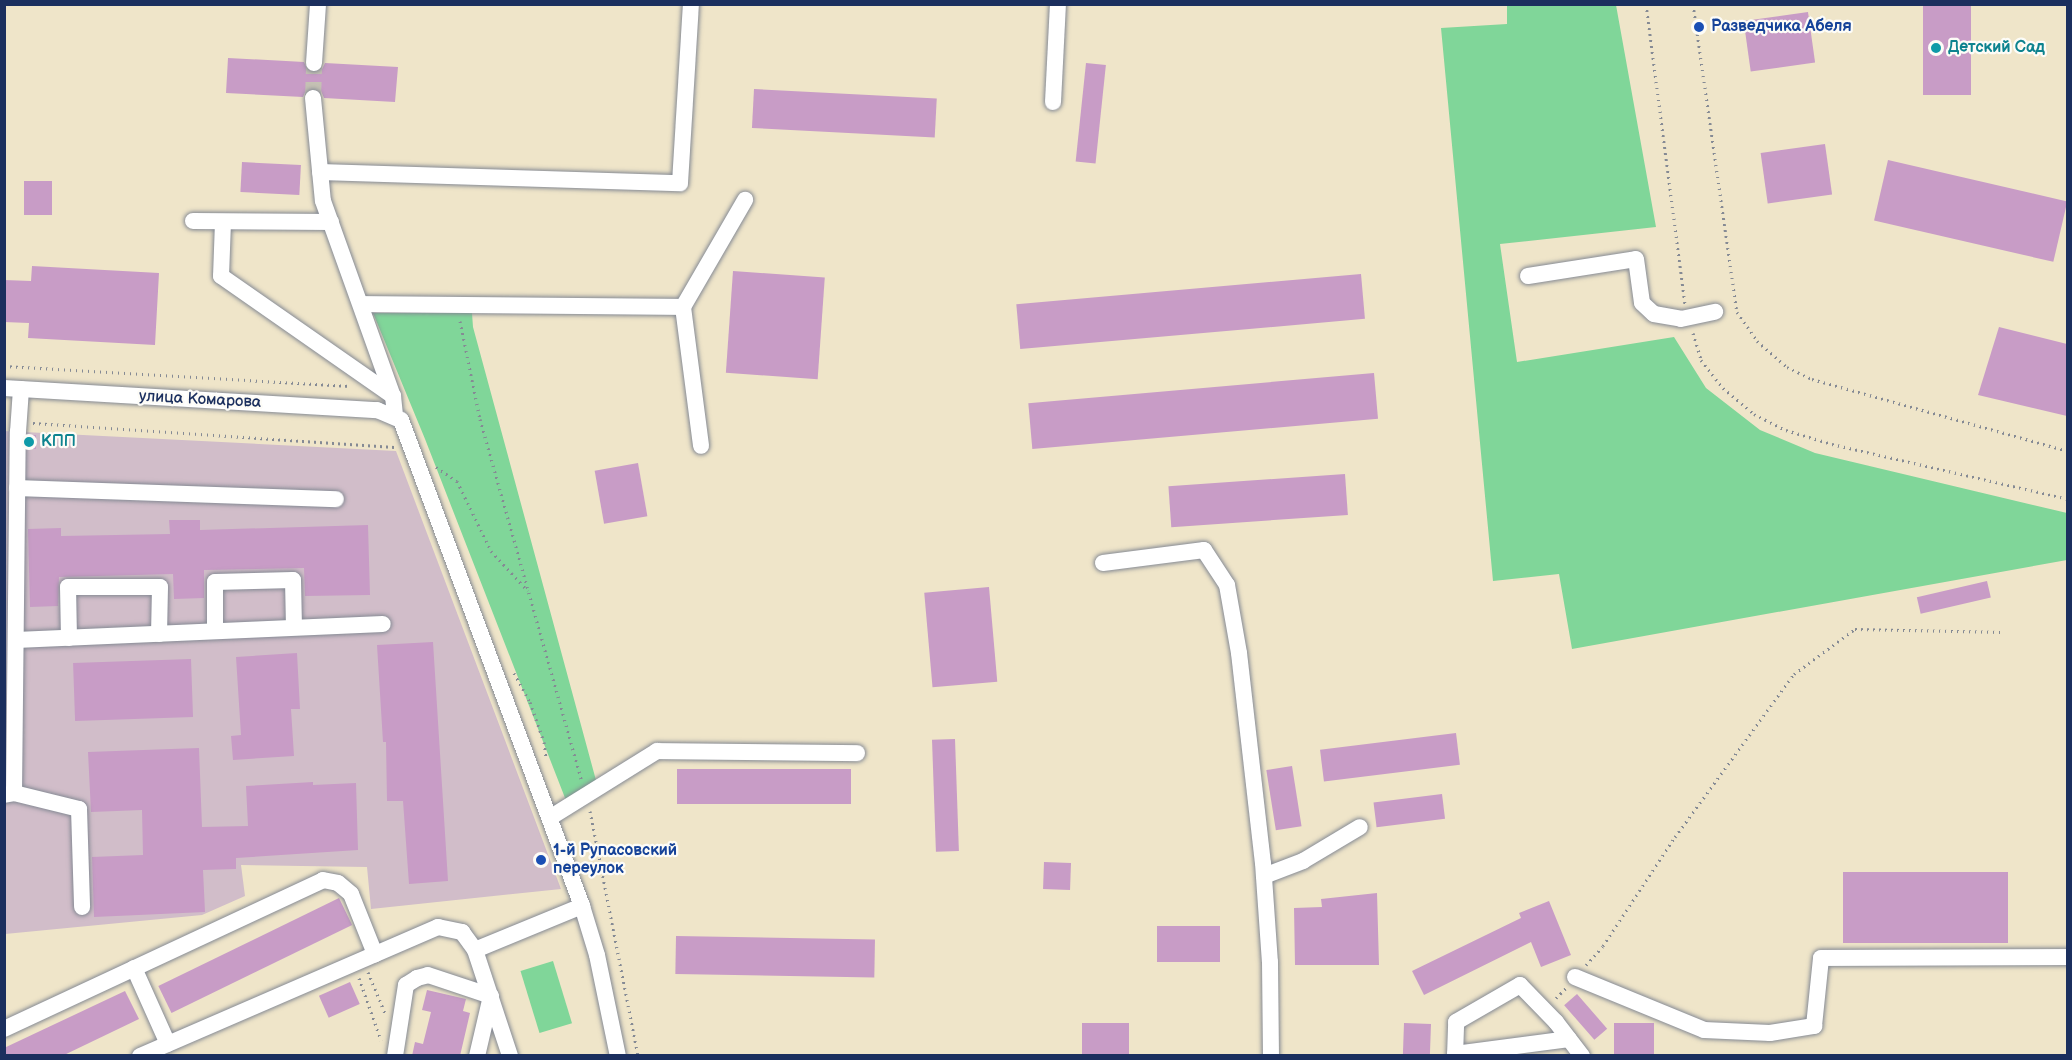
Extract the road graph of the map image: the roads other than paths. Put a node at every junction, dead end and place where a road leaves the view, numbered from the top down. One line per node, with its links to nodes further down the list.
1 (318, 4): 4 (street)
2 (692, 4): 7 (street)
3 (1058, 4): 6 (street)
4 (315, 63)
5 (313, 98): 7 (street)
6 (1053, 102)
7 (320, 172): 11 (street)
8 (745, 200): 14 (street)
9 (193, 221): 10 (street)
10 (223, 222): 11 (street); 17 (street)
11 (331, 222): 13 (street)
12 (1528, 276): 15 (street)
13 (361, 304): 14 (street); 17 (street)
14 (684, 307): 19 (street)
15 (1715, 312)
16 (13, 388): 18 (street, улица Комарова); 20 (street)
17 (393, 396): 18 (street)
18 (395, 416): 31 (street)
19 (701, 446)
20 (17, 488): 21 (street); 28 (street)
21 (336, 499)
22 (1103, 563): 33 (street)
23 (383, 624): 24 (street)
24 (294, 627): 25 (street); 25 (street)
25 (215, 630): 26 (street)
26 (159, 634): 27 (street); 27 (street)
27 (69, 638): 28 (street)
28 (16, 640): 30 (street)
29 (857, 753): 31 (street)
30 (9, 794): 35 (street)
31 (551, 817): 34 (street)
32 (1360, 827): 33 (street)
33 (1264, 876): 51 (street)
34 (582, 906): 36 (street); 50 (street)
35 (82, 907)
36 (475, 950): 38 (street); 41 (street)
37 (2067, 957): 40 (street)
38 (364, 959): 39 (street); 44 (street)
39 (134, 968): 42 (street); 44 (street)
40 (1575, 977)
41 (490, 996): 45 (street); 48 (street); 49 (street)
42 (4, 1029)
43 (1569, 1039): 46 (street); 46 (street); 52 (street)
44 (168, 1044): 47 (street)
45 (388, 1050)
46 (1455, 1055)
47 (141, 1056)
48 (477, 1056)
49 (510, 1056)
50 (618, 1056)
51 (1271, 1056)
52 (1582, 1056)

